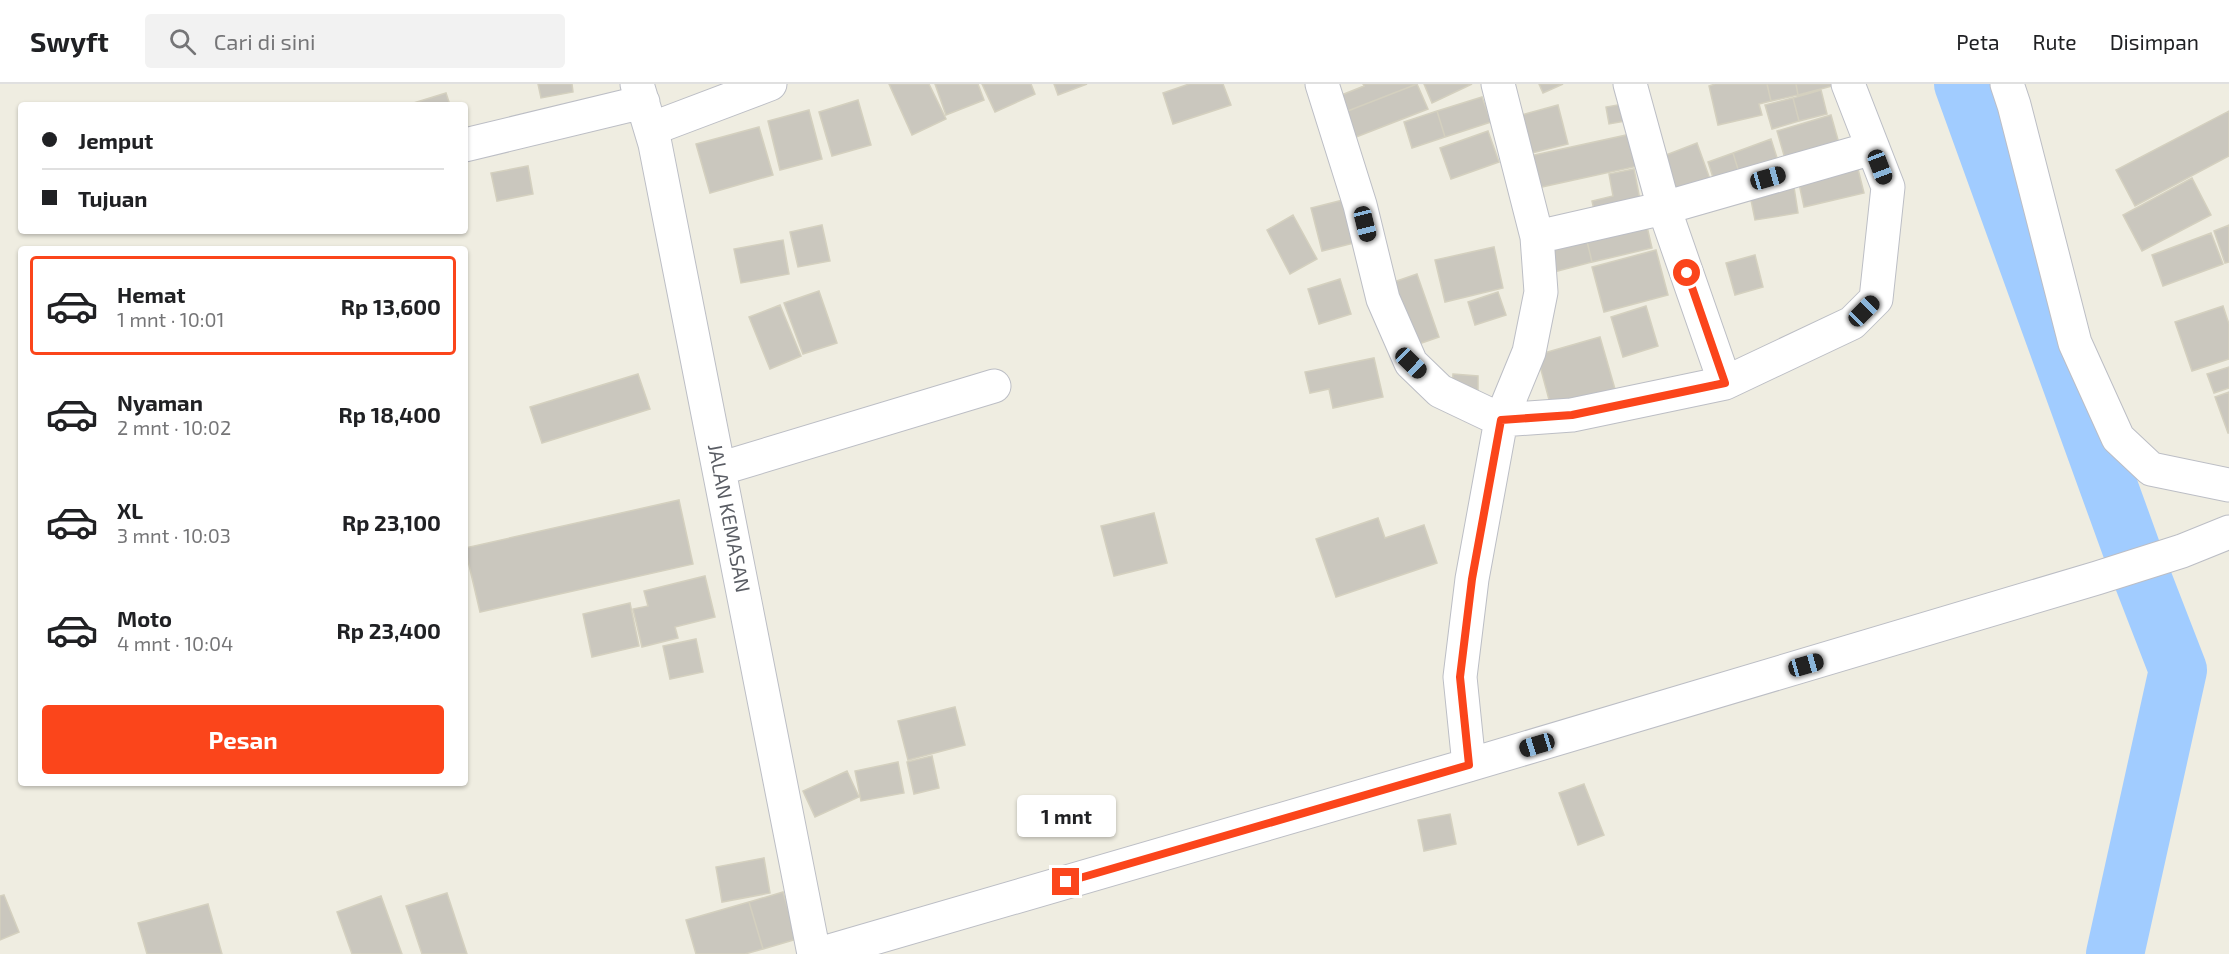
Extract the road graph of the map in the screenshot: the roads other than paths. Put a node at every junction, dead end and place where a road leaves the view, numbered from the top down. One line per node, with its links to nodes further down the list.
1 (770, 84): 7 (street)
2 (1322, 84): 14 (street)
3 (1498, 84): 11 (street)
4 (1630, 84): 10 (street)
5 (1848, 84): 9 (street)
6 (2007, 84): 16 (street)
7 (644, 105): 8 (street); 15 (street, JALAN KEMASAN)
8 (468, 144)
9 (1873, 148): 10 (street); 12 (street)
10 (1664, 208): 11 (street); 12 (street)
11 (1537, 237): 14 (street)
12 (1725, 383): 14 (street)
13 (994, 386): 15 (street)
14 (1501, 420): 18 (street)
15 (719, 469): 19 (street, JALAN KEMASAN)
16 (2229, 485)
17 (2229, 532): 18 (street)
18 (1469, 765): 20 (street)
19 (814, 954)
20 (819, 954)

